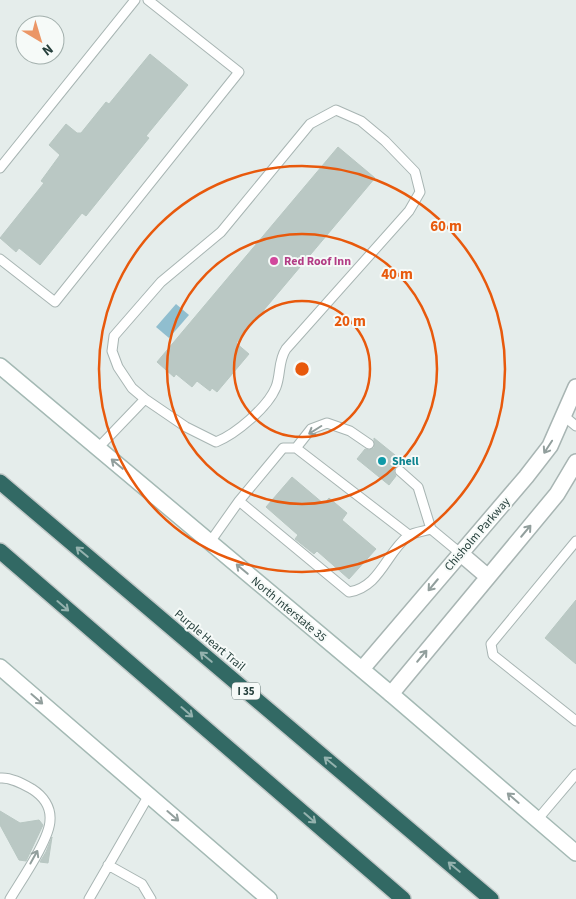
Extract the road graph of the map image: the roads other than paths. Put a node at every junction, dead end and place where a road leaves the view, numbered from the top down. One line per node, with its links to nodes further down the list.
1 (134, 0): 3 (lane)
2 (148, 0): 4 (lane)
3 (0, 168)
4 (0, 259)
5 (0, 366): 11 (main road, North Interstate 35)
6 (576, 387): 8 (main road, Chisholm Parkway)
7 (145, 399): 7 (lane); 11 (lane)
8 (564, 416): 9 (lane); 22 (main road, Chisholm Parkway, one-way to 22)
9 (576, 426)
10 (369, 444): 12 (lane, one-way to 12)
11 (98, 448): 20 (main road, North Interstate 35, one-way to 11)
12 (296, 448): 16 (lane); 18 (lane)
13 (576, 462): 23 (main road, one-way to 13)
14 (400, 471): 17 (lane)
15 (0, 482): 39 (highway, Purple Heart Trail / I 35, one-way to 15)
16 (239, 501): 18 (lane); 20 (lane)
17 (431, 529): 18 (lane); 22 (lane)
18 (409, 536)
19 (576, 541): 27 (lane)
20 (210, 542): 25 (main road, North Interstate 35, one-way to 20)
21 (0, 552): 38 (highway, one-way to 38)
22 (460, 553): 23 (main road); 25 (main road, Chisholm Parkway, one-way to 25)
23 (488, 578): 26 (main road, one-way to 23)
24 (0, 667): 30 (main road, one-way to 30)
25 (362, 669): 26 (main road, North Interstate 35)
26 (391, 694): 31 (main road, North Interstate 35, one-way to 26)
27 (576, 722)
28 (576, 774): 31 (lane)
29 (0, 778): 35 (lane, one-way to 29)
30 (149, 795): 33 (lane); 37 (main road, one-way to 37)
31 (537, 820): 32 (main road, North Interstate 35)
32 (576, 853)
33 (108, 865): 34 (lane); 36 (lane)
34 (93, 898)
35 (10, 899)
36 (151, 899)
37 (269, 899)
38 (403, 899)
39 (491, 899)

